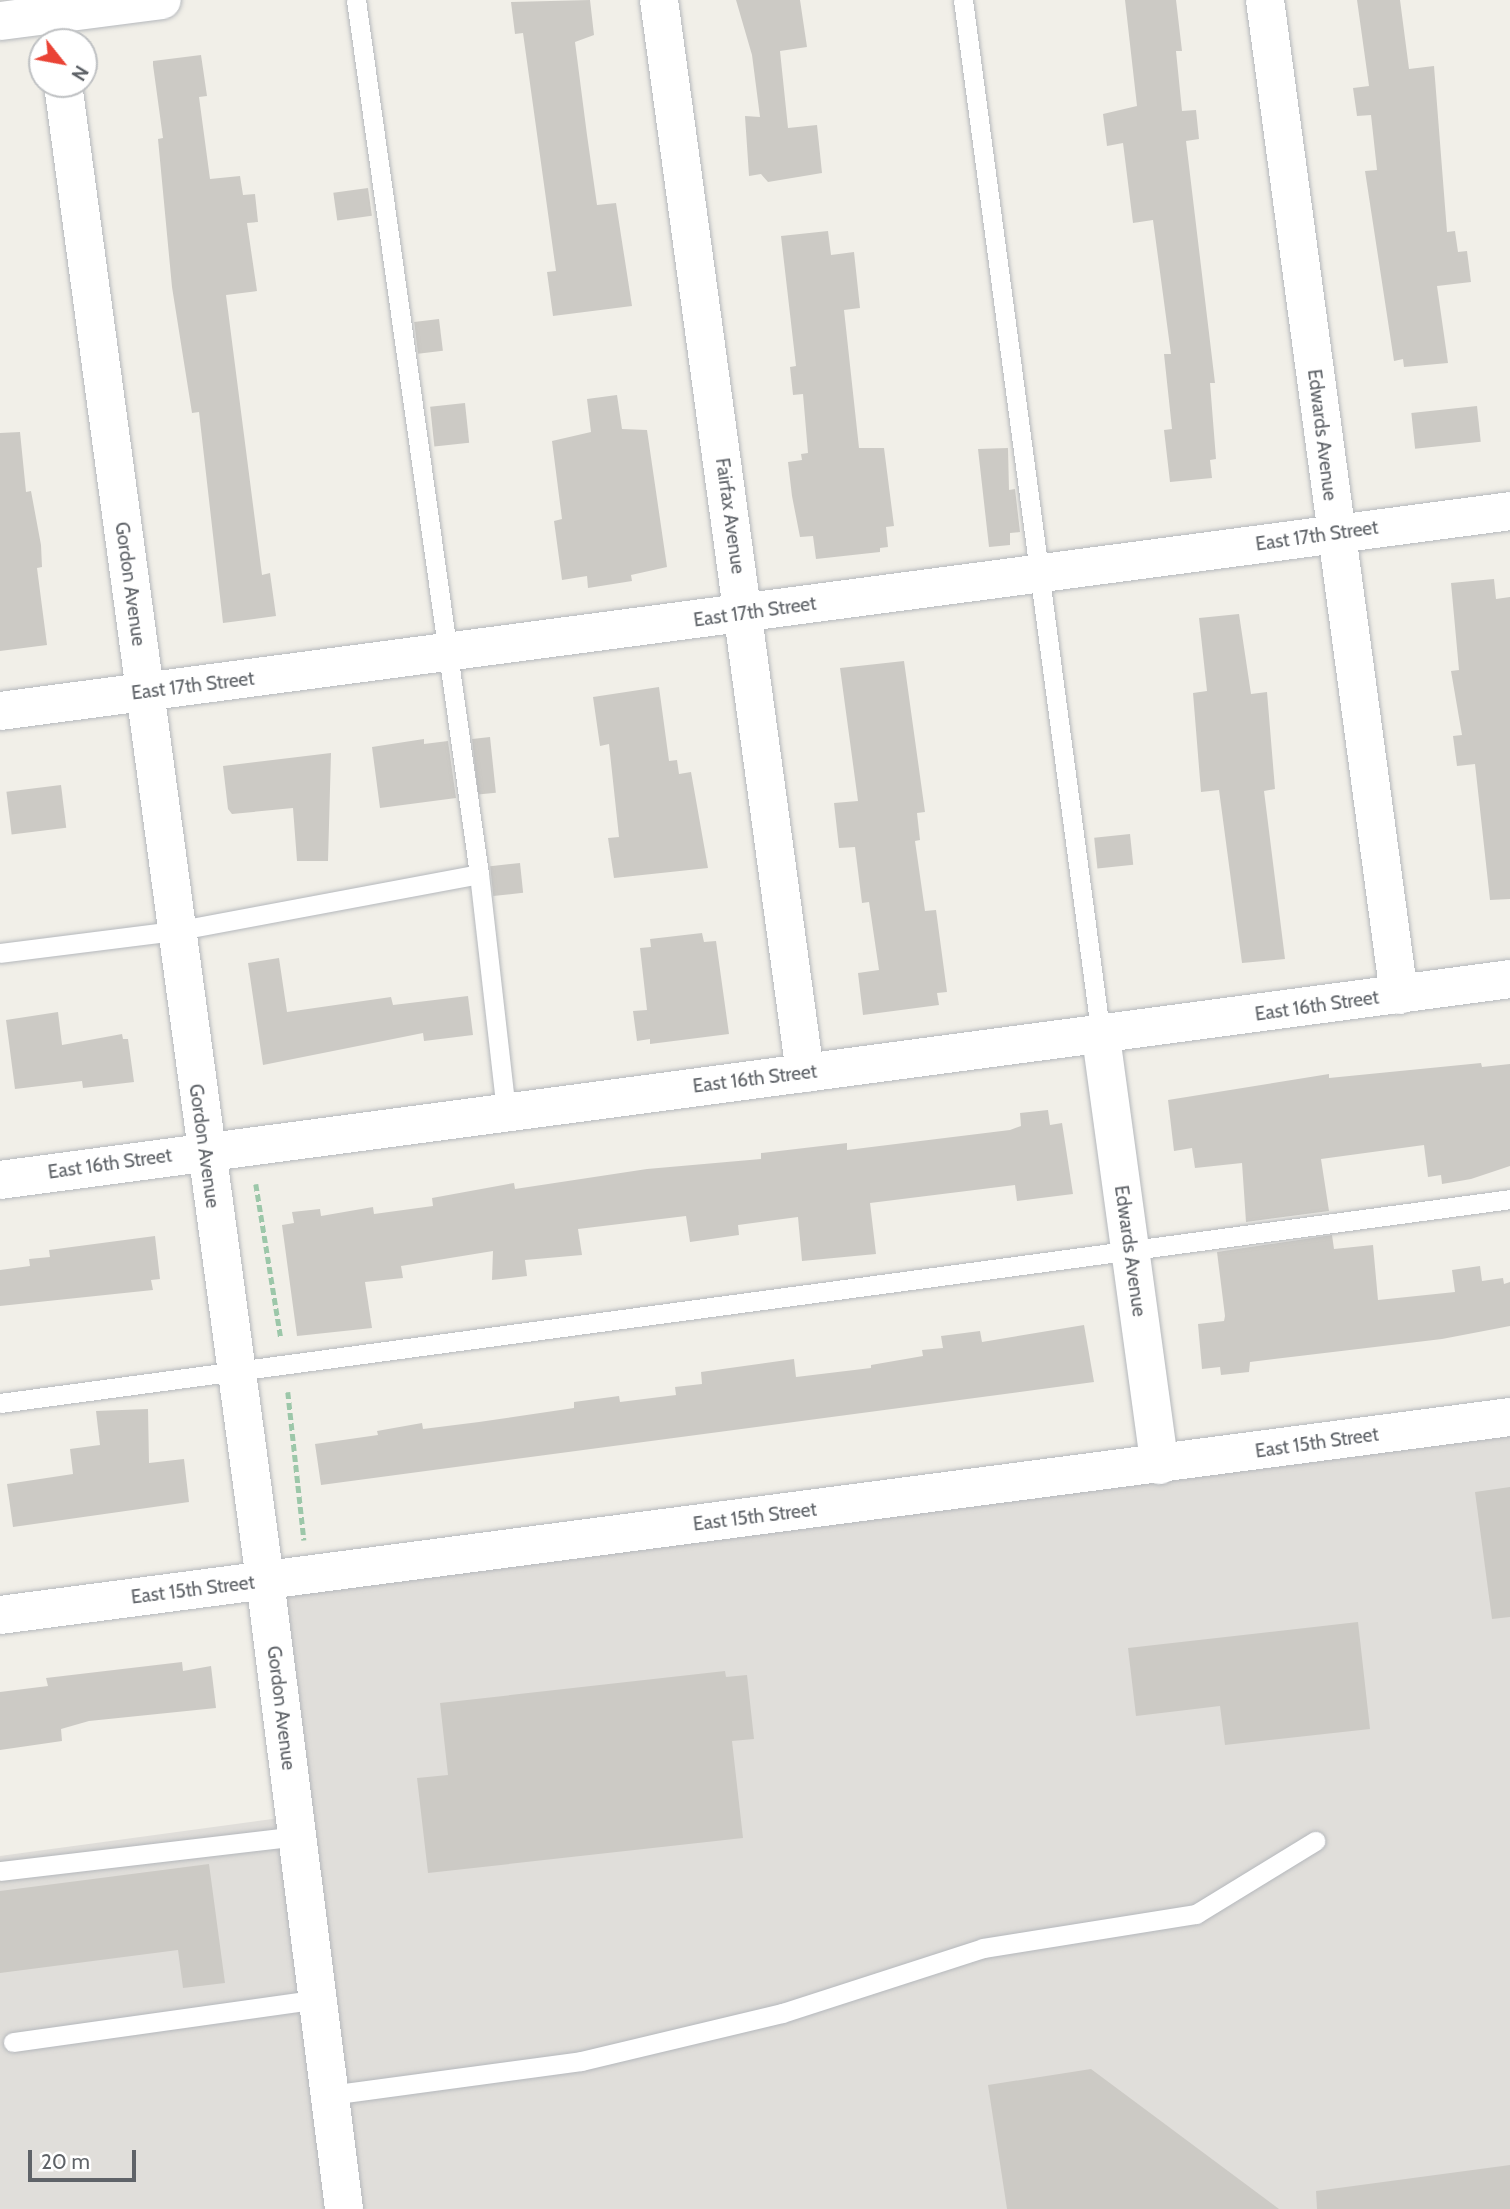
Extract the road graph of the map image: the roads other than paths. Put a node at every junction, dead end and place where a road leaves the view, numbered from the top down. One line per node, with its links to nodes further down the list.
1 (162, 0): 6 (street)
2 (356, 0): 13 (lane)
3 (659, 0): 12 (street, Fairfax Avenue)
4 (963, 0): 11 (lane)
5 (1265, 0): 10 (street, Edwards Avenue)
6 (54, 19): 7 (street)
7 (0, 21)
8 (65, 98): 14 (street, Gordon Avenue)
9 (1510, 511): 10 (street, East 17th Street)
10 (1335, 534): 11 (street, East 17th Street); 20 (street, Edwards Avenue)
11 (1039, 574): 12 (street, East 17th Street); 21 (lane)
12 (743, 614): 13 (street, East 17th Street); 22 (street, Fairfax Avenue)
13 (448, 652): 14 (street, East 17th Street); 16 (lane)
14 (144, 692): 15 (street, East 17th Street); 17 (street, Gordon Avenue)
15 (0, 711)
16 (479, 874): 17 (lane); 23 (lane)
17 (175, 931): 18 (lane); 24 (street, Gordon Avenue)
18 (0, 953)
19 (1510, 979): 20 (street, East 16th Street)
20 (1399, 995): 21 (street, East 16th Street)
21 (1101, 1037): 22 (street, East 16th Street); 27 (street, Edwards Avenue)
22 (805, 1073): 23 (street, East 16th Street)
23 (506, 1112): 24 (street, East 16th Street)
24 (204, 1151): 25 (street, East 16th Street); 28 (street, Gordon Avenue)
25 (0, 1180)
26 (1510, 1199): 27 (lane)
27 (1130, 1252): 28 (lane); 31 (street, Edwards Avenue)
28 (236, 1370): 29 (lane); 32 (street, Gordon Avenue)
29 (0, 1403)
30 (1510, 1417): 31 (street, East 15th Street)
31 (1160, 1465): 32 (street, East 15th Street)
32 (265, 1580): 33 (street, East 15th Street); 34 (street, Gordon Avenue)
33 (0, 1615)
34 (297, 1836): 36 (lane); 37 (street, Gordon Avenue)
35 (1315, 1841): 39 (lane)
36 (0, 1871)
37 (317, 1999): 38 (lane); 39 (street, Gordon Avenue)
38 (13, 2042)
39 (330, 2095): 40 (street, Gordon Avenue)
40 (344, 2209)

